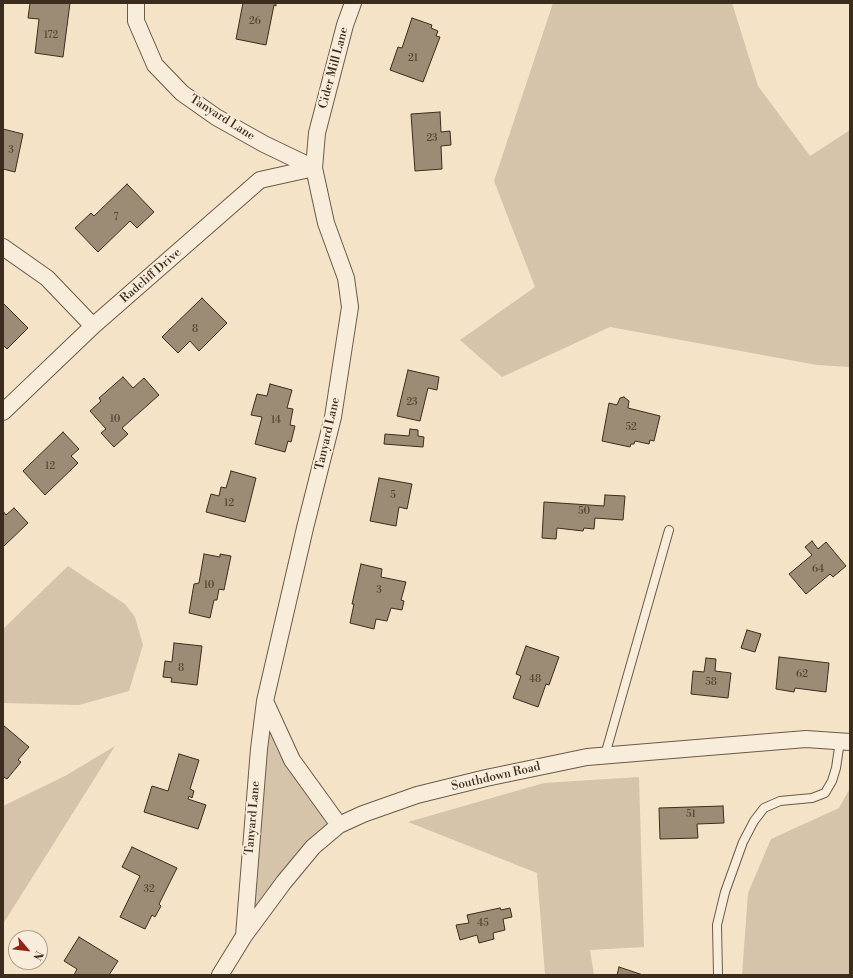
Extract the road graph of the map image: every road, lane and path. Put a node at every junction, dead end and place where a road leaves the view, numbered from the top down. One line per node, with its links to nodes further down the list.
1 (136, 3): 4 (street, Tanyard Lane)
2 (353, 3): 3 (street, Cider Mill Lane)
3 (317, 133): 4 (street, Tanyard Lane)
4 (314, 168): 6 (street, Radcliff Drive); 9 (street, Tanyard Lane)
5 (3, 247): 6 (street)
6 (93, 326): 7 (street, Radcliff Drive)
7 (3, 412)
8 (669, 530): 11 (lane)
9 (265, 701): 12 (street); 13 (street, Tanyard Lane)
10 (845, 742): 11 (street, Southdown Road); 15 (lane)
11 (605, 755): 12 (street, Southdown Road)
12 (339, 825): 13 (street, Southdown Road)
13 (244, 936): 14 (street, Southdown Road)
14 (220, 975)
15 (718, 975)

